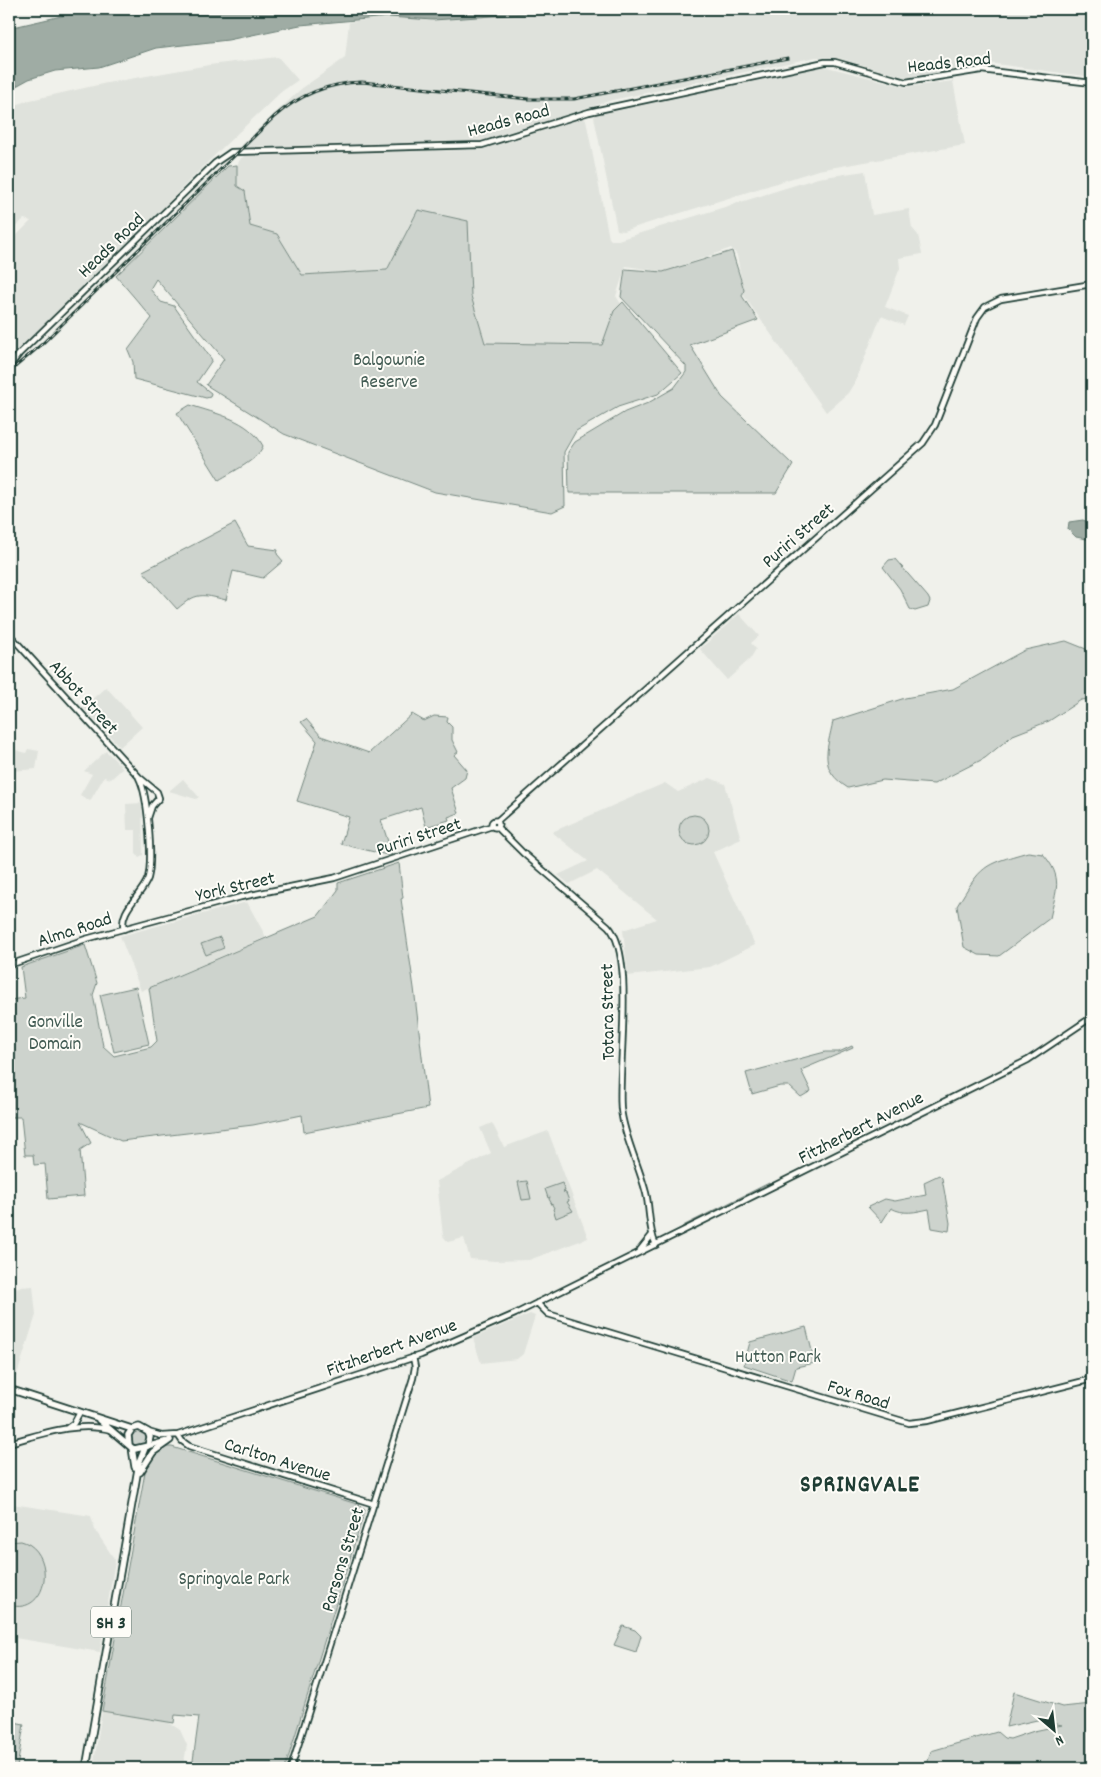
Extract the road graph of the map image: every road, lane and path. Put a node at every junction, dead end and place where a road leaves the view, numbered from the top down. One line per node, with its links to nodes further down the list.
1 (1092, 83): 3 (main road, Heads Road)
2 (1092, 284): 10 (main road, Puriri Street)
3 (9, 367)
4 (9, 634): 5 (main road, Abbot Street)
5 (139, 777): 6 (main road, Abbot Street); 7 (main road, Abbot Street)
6 (156, 791): 7 (main road); 8 (main road, Alma Road)
7 (146, 797): 8 (main road); 9 (main road, Alma Road)
8 (154, 803): 9 (main road, Alma Road)
9 (148, 818): 12 (main road, Alma Road)
10 (495, 825): 11 (main road, Puriri Street); 15 (main road, Totara Street)
11 (354, 872): 12 (main road, York Street)
12 (124, 929): 13 (main road, Alma Road)
13 (9, 965)
14 (1092, 1017): 16 (main road, Fitzherbert Avenue)
15 (652, 1235): 16 (main road, Totara Street); 17 (main road, Fitzherbert Avenue)
16 (656, 1245): 17 (main road, Fitzherbert Avenue)
17 (635, 1254): 18 (main road, Fitzherbert Avenue)
18 (537, 1303): 19 (main road, Fitzherbert Avenue); 20 (main road, Fox Road)
19 (413, 1357): 28 (main road, Fitzherbert Avenue); 34 (main road, Parsons Street)
20 (1092, 1379)
21 (9, 1389): 22 (highway)
22 (80, 1412): 23 (highway); 24 (main road)
23 (89, 1415): 25 (highway); 26 (highway)
24 (66, 1428): 26 (main road); 30 (main road)
25 (132, 1429): 27 (highway); 31 (highway, SH 3)
26 (114, 1432): 31 (highway)
27 (148, 1432): 28 (main road, Fitzherbert Avenue); 32 (highway, SH 3)
28 (178, 1434): 29 (main road); 34 (main road, Carlton Avenue)
29 (170, 1440): 32 (main road); 33 (highway)
30 (9, 1443)
31 (131, 1446): 32 (highway); 33 (highway, SH 3)
32 (147, 1447): 33 (highway, SH 3)
33 (137, 1479): 35 (highway, SH 3)
34 (374, 1504): 36 (main road, Parsons Street)
35 (86, 1768)
36 (291, 1768)

